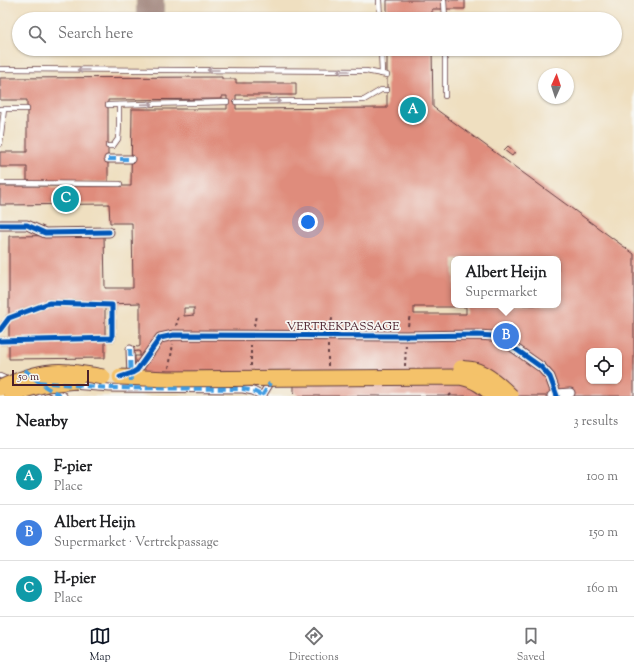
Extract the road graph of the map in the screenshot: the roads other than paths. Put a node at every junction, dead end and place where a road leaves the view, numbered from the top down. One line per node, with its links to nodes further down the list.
1 (379, 0): 3 (lane)
2 (444, 0): 4 (lane)
3 (380, 12)
4 (444, 12)
5 (382, 56): 7 (lane, one-way to 7)
6 (445, 56): 9 (lane)
7 (0, 69)
8 (387, 90): 11 (lane, one-way to 8)
9 (445, 96)
10 (227, 102): 13 (lane, one-way to 10)
11 (236, 102)
12 (108, 105): 13 (lane)
13 (119, 105): 17 (lane)
14 (2, 109): 15 (lane); 16 (lane)
15 (27, 109)
16 (0, 144)
17 (108, 146)
18 (108, 159): 19 (street)
19 (131, 159)
20 (0, 183): 21 (lane)
21 (120, 184)
22 (0, 225): 23 (street)
23 (109, 232)
24 (130, 349): 27 (street)
25 (25, 370): 29 (street)
26 (0, 376): 34 (lane)
27 (128, 379): 28 (main road, bridge); 30 (street); 36 (street, VERTREKPASSAGE); 39 (street)
28 (168, 379): 40 (main road, bridge); 41 (main road, bridge)
29 (38, 382): 30 (street); 38 (street)
30 (106, 383): 33 (main road, bridge); 34 (main road, bridge)
31 (270, 384): 39 (street)
32 (24, 387): 37 (lane)
33 (0, 388)
34 (14, 390)
35 (570, 393): 36 (street, VERTREKPASSAGE)
36 (555, 395)
37 (42, 396)
38 (63, 396)
39 (262, 396)
40 (494, 396)
41 (511, 396)

